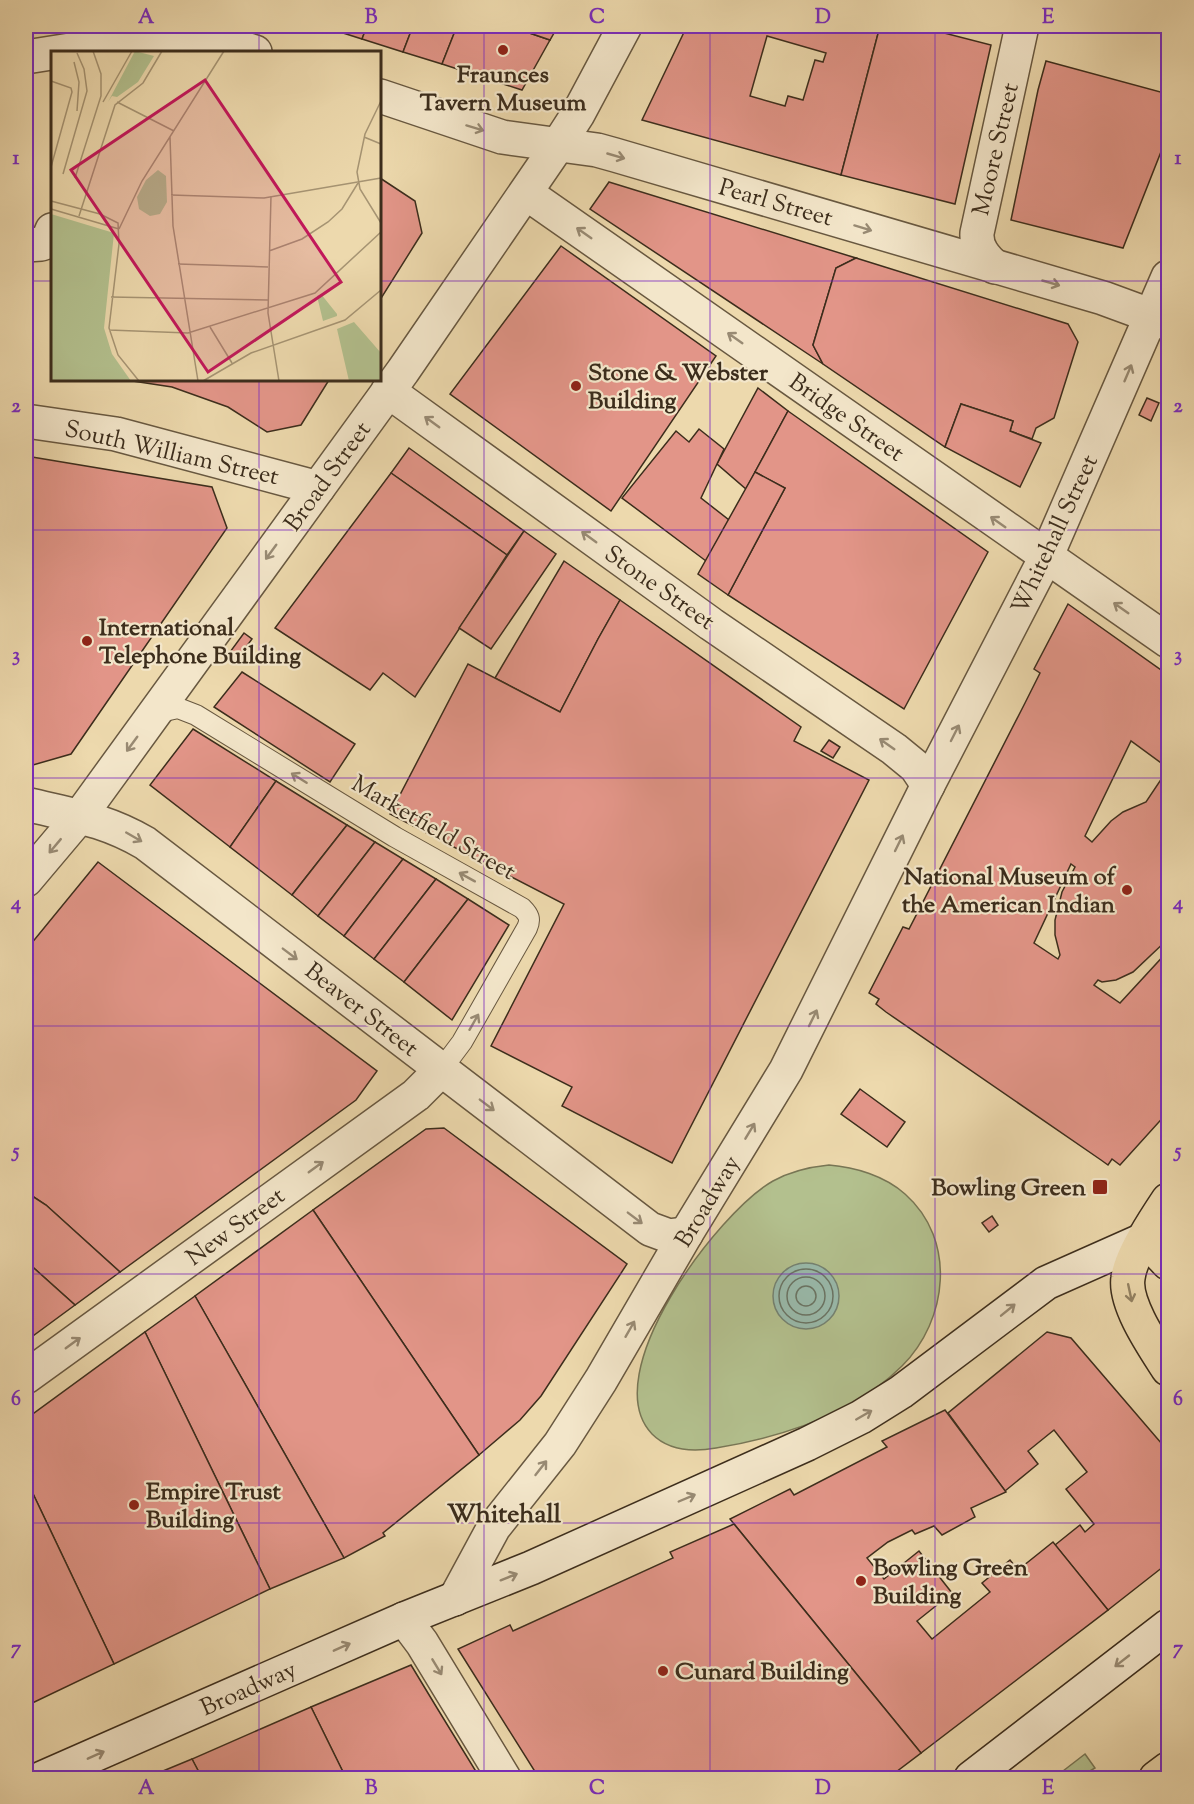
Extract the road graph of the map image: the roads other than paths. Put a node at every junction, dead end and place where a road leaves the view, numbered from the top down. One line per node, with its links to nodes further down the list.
1 (625, 26): 9 (street, Broad Street)
2 (1022, 26): 11 (street, Moore Street)
3 (156, 32): 4 (street); 5 (street)
4 (77, 50)
5 (252, 51)
6 (51, 54): 7 (street)
7 (26, 57)
8 (381, 96): 9 (street, Pearl Street, one-way to 9)
9 (558, 145): 10 (street, Broad Street); 11 (street, Pearl Street, one-way to 11)
10 (526, 193): 14 (street, Broad Street); 17 (street, Bridge Street, one-way to 10)
11 (995, 267): 13 (street, Pearl Street, one-way to 13)
12 (1168, 277): 13 (street, Whitehall Street)
13 (1160, 320): 17 (street, Whitehall Street, one-way to 13)
14 (388, 391): 16 (street, Broad Street); 20 (street, Stone Street, one-way to 14)
15 (26, 421): 16 (street, South William Street)
16 (318, 488): 19 (street, Broad Street, one-way to 19)
17 (1047, 555): 18 (street, Bridge Street, one-way to 17); 20 (street, Whitehall Street, one-way to 17)
18 (1168, 641)
19 (154, 714): 22 (street, Broad Street, one-way to 22); 24 (lane, Marketfield Street, one-way to 19)
20 (928, 785): 26 (street, Broadway, one-way to 20)
21 (26, 804): 22 (street, Beaver Street)
22 (80, 816): 23 (street, Broad Street, one-way to 23); 24 (street, Beaver Street, one-way to 24)
23 (26, 880)
24 (441, 1070): 26 (street, Beaver Street, one-way to 26); 30 (street, New Street, one-way to 24)
25 (1168, 1200): 27 (main road)
26 (686, 1234): 31 (street, Broadway, one-way to 26)
27 (1145, 1239): 28 (main road); 29 (main road, one-way to 29); 31 (street, Broadway, one-way to 27)
28 (1168, 1263)
29 (1168, 1369)
30 (26, 1377)
31 (455, 1599): 32 (street, Broadway)
32 (404, 1619): 35 (street, Broadway, one-way to 32); 36 (street, one-way to 36)
33 (1168, 1626): 37 (street, one-way to 37)
34 (1168, 1768): 38 (main road)
35 (42, 1779)
36 (504, 1779)
37 (971, 1779)
38 (1156, 1779)

